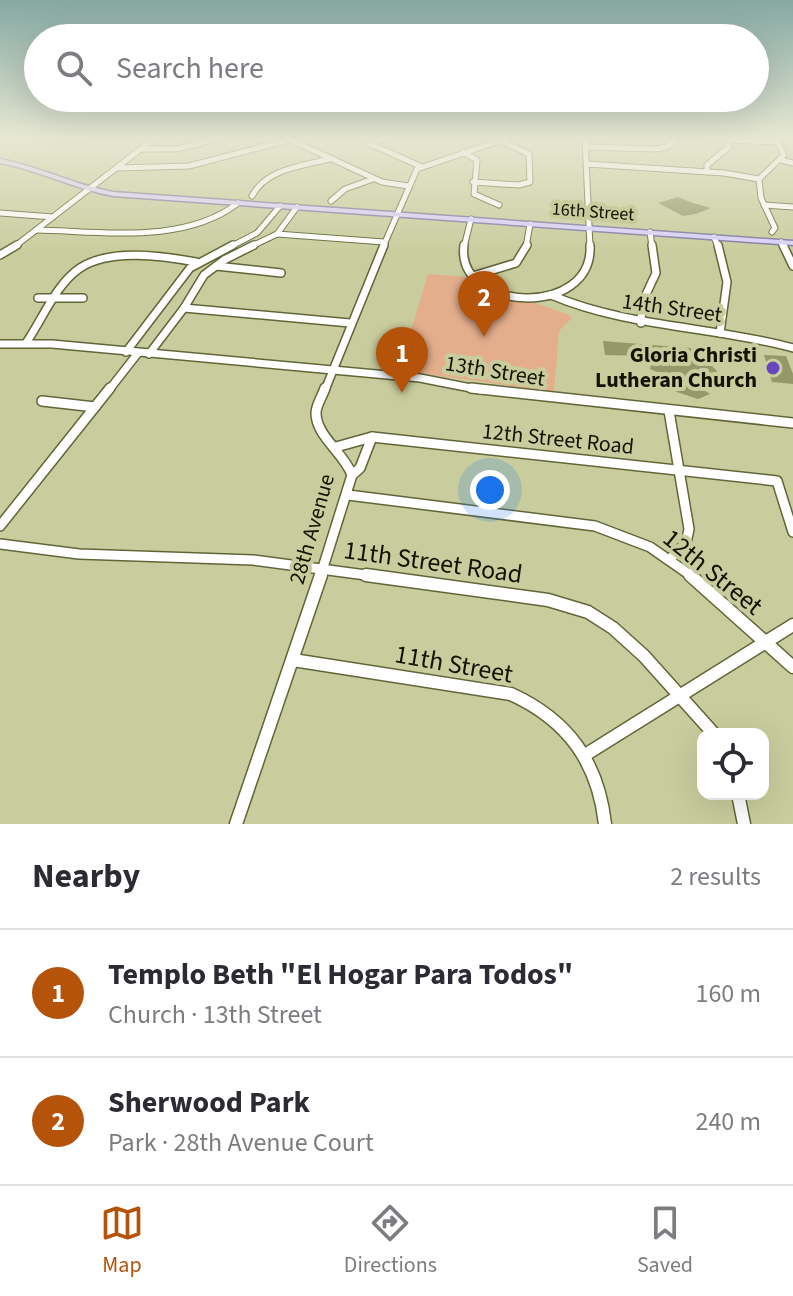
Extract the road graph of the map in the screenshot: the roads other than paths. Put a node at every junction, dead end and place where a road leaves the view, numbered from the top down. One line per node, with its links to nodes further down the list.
1 (58, 176): 15 (main road, 16th Street)
2 (104, 176): 15 (street)
3 (275, 176): 16 (street)
4 (367, 176): 11 (street)
5 (414, 176): 14 (street, 28th Avenue)
6 (474, 176): 13 (street)
7 (530, 176): 13 (street)
8 (588, 176): 29 (street)
9 (740, 176): 12 (street)
10 (762, 176): 12 (street)
11 (373, 179): 14 (street); 17 (street)
12 (759, 179): 20 (street)
13 (473, 182): 19 (street)
14 (408, 186): 25 (street, 28th Avenue)
15 (87, 189): 18 (main road, 16th Street); 26 (street)
16 (252, 196)
17 (331, 201)
18 (238, 203): 21 (main road, 16th Street); 30 (street)
19 (499, 205)
20 (764, 205): 23 (street); 32 (street)
21 (280, 206): 22 (main road, 16th Street); 39 (street)
22 (297, 207): 25 (main road, 16th Street); 33 (street)
23 (793, 207)
24 (0, 213): 26 (street)
25 (396, 214): 27 (main road, 16th Street); 35 (street, 28th Avenue)
26 (53, 217): 30 (street)
27 (471, 219): 28 (main road, 16th Street); 43 (street)
28 (530, 224): 29 (main road, 16th Street); 43 (street)
29 (590, 228): 31 (main road, 16th Street); 44 (street)
30 (36, 230): 38 (street)
31 (650, 232): 34 (main road, 16th Street); 50 (street)
32 (772, 232)
33 (277, 234): 35 (street); 40 (street)
34 (714, 237): 36 (main road, 16th Street); 51 (street)
35 (384, 242): 49 (street, 28th Avenue)
36 (781, 242): 37 (main road, 16th Street); 41 (street)
37 (793, 243)
38 (0, 255)
39 (196, 262): 46 (street); 55 (street)
40 (215, 265): 42 (street); 48 (street)
41 (793, 266)
42 (281, 273)
43 (473, 276): 44 (street)
44 (551, 295): 50 (street, 14th Street)
45 (38, 298): 46 (street)
46 (57, 298): 47 (street); 52 (street)
47 (83, 298)
48 (184, 308): 49 (street); 57 (street)
49 (350, 323): 58 (street, 28th Avenue)
50 (641, 323): 51 (street, 14th Street)
51 (720, 333): 54 (street, 14th Street)
52 (26, 343): 53 (street, 13th Street); 55 (street, 13th Street)
53 (0, 344)
54 (793, 347)
55 (126, 352): 56 (street, 13th Street)
56 (138, 353): 57 (street, 13th Street); 60 (street)
57 (149, 354): 58 (street, 13th Street)
58 (332, 372): 61 (street, 13th Street); 64 (street, 28th Avenue)
59 (42, 401): 60 (street)
60 (95, 407): 68 (street)
61 (669, 411): 62 (street, 13th Street); 65 (street)
62 (793, 423)
63 (372, 437): 64 (street, 12th Street Road); 65 (street, 12th Street Road); 66 (street)
64 (336, 447): 66 (street, 28th Avenue)
65 (679, 471): 69 (street, 12th Street Road); 71 (street)
66 (352, 475): 67 (street, 28th Avenue)
67 (348, 495): 71 (street, 12th Street); 72 (street, 28th Avenue)
68 (0, 526)
69 (793, 532)
70 (0, 544): 72 (street, 11th Street Road)
71 (670, 559): 74 (street, 12th Street)
72 (322, 569): 75 (street, 28th Avenue); 77 (street, 11th Street Road)
73 (793, 625): 74 (street)
74 (765, 643): 76 (street, 12th Street); 77 (street)
75 (293, 660): 79 (street, 11th Street); 81 (street, 28th Avenue)
76 (793, 667)
77 (681, 697): 78 (street, 11th Street Road); 79 (street)
78 (709, 728)
79 (585, 755): 82 (street, 11th Street)
80 (739, 800): 83 (street)
81 (236, 824)
82 (605, 824)
83 (744, 824)

